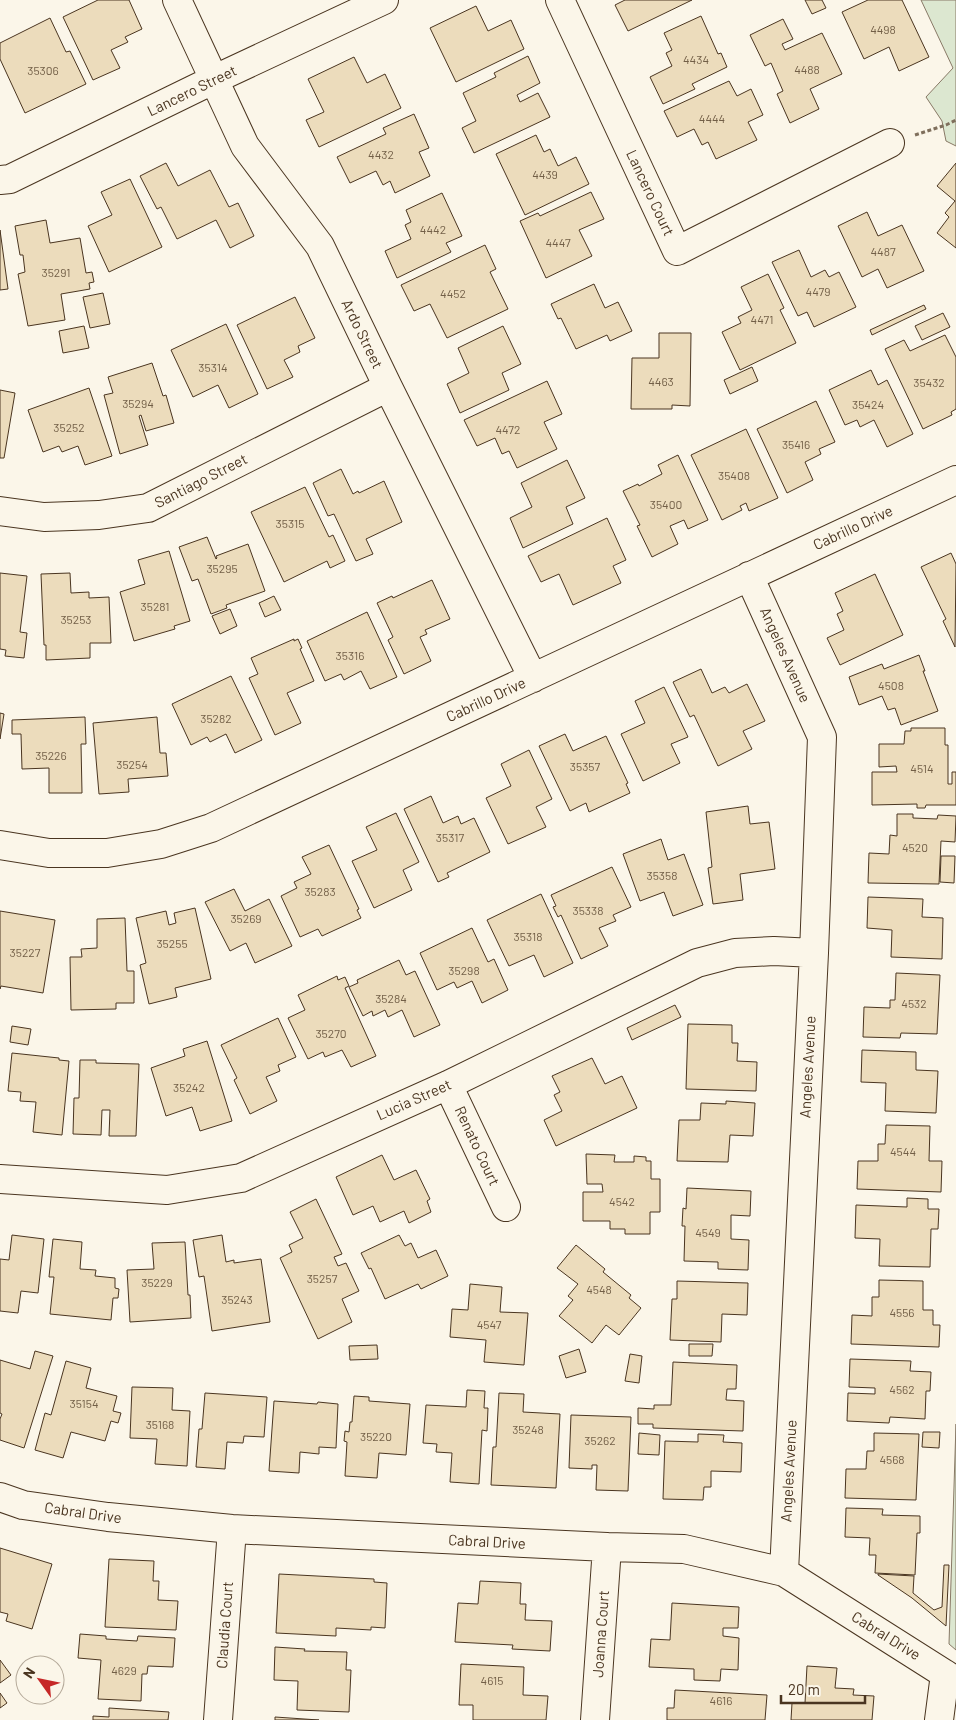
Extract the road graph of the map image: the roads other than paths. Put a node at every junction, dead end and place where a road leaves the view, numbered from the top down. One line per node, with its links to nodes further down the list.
1 (177, 0): 4 (street, Ardo Street)
2 (384, 0): 4 (street, Lancero Street)
3 (560, 0): 5 (street, Lancero Court)
4 (215, 79): 6 (street, Lancero Street); 7 (street, Ardo Street)
5 (890, 143)
6 (0, 180)
7 (388, 387): 9 (street, Santiago Street); 11 (street, Ardo Street)
8 (956, 480): 10 (street, Cabrillo Drive)
9 (0, 511)
10 (749, 576): 11 (street, Cabrillo Drive); 13 (street, Angeles Avenue)
11 (533, 678): 12 (street, Cabrillo Drive)
12 (0, 845)
13 (814, 952): 14 (street, Lucia Street); 20 (street, Angeles Avenue)
14 (448, 1085): 15 (street, Lucia Street); 16 (street, Renato Court)
15 (0, 1179)
16 (506, 1207)
17 (0, 1497): 18 (street, Cabral Drive)
18 (232, 1529): 19 (street, Cabral Drive); 22 (street, Claudia Court)
19 (607, 1548): 20 (street, Cabral Drive); 23 (street, Joanna Court)
20 (784, 1572): 21 (street, Cabral Drive)
21 (951, 1677): 24 (street, Cabral Drive)
22 (218, 1720)
23 (596, 1720)
24 (939, 1720)

